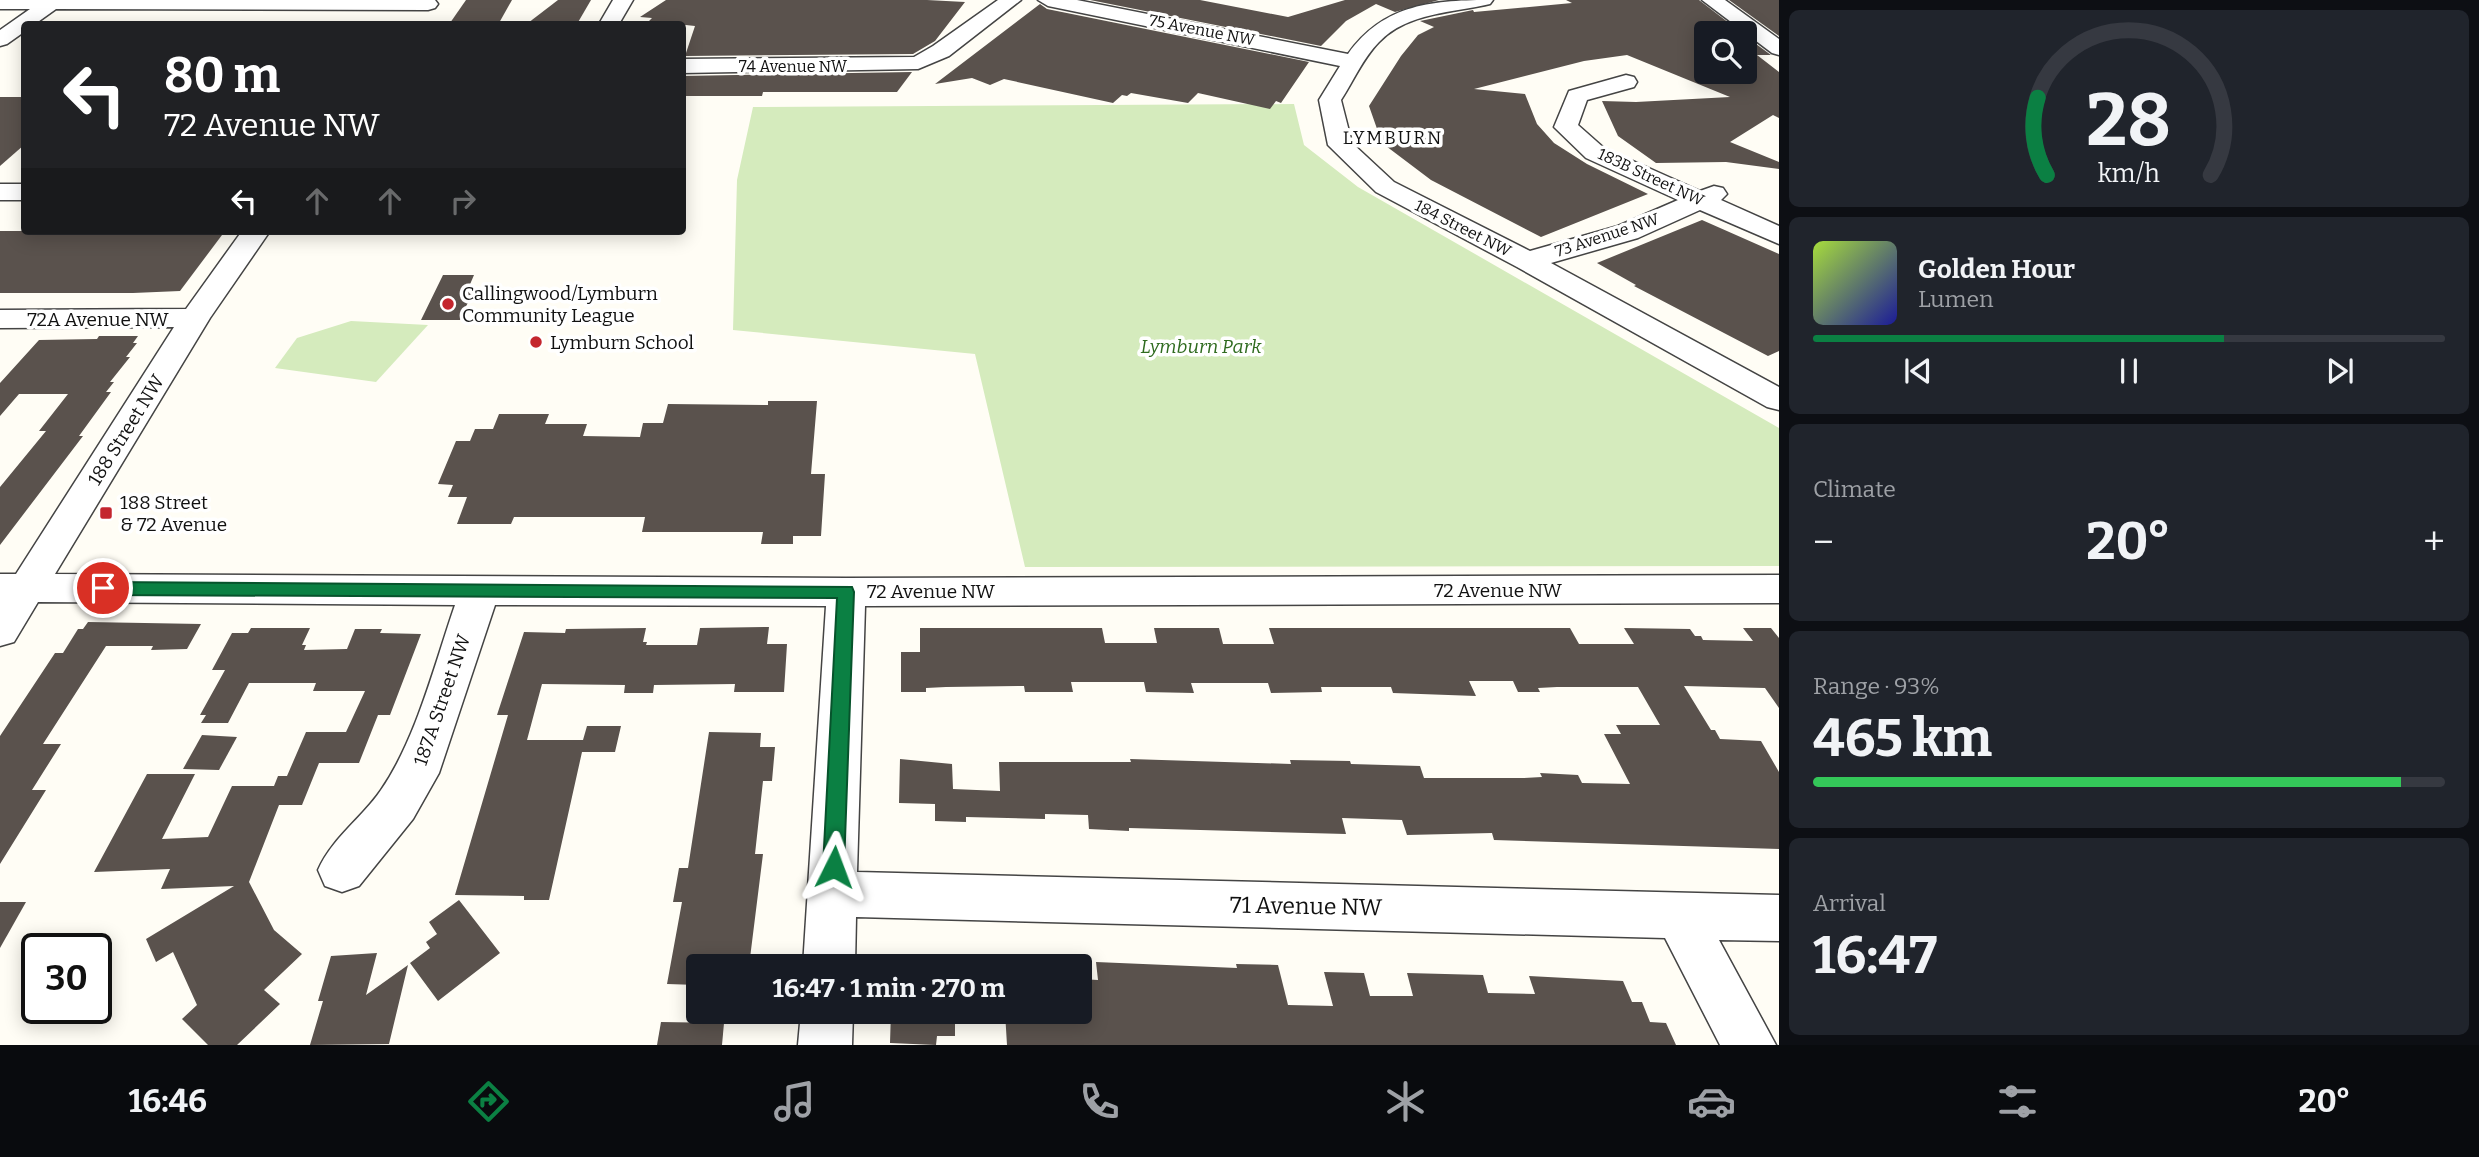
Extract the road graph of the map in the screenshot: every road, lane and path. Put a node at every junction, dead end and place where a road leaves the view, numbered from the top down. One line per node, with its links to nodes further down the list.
1 (623, 0): 14 (street)
2 (1011, 0): 19 (street, 74 Avenue NW)
3 (1048, 0): 18 (street, 75 Avenue NW)
4 (1483, 0): 10 (street, 184 Street NW)
5 (1712, 0): 17 (street)
6 (54, 1): 8 (street); 9 (street); 11 (street)
7 (430, 2): 9 (street); 13 (street)
8 (0, 3)
9 (233, 3): 12 (street)
10 (1437, 3): 18 (street, 184 Street NW)
11 (26, 21)
12 (213, 21)
13 (414, 21)
14 (610, 21)
15 (21, 25): 16 (street)
16 (0, 40)
17 (1779, 49)
18 (1355, 62): 26 (street, 184 Street NW)
19 (686, 66)
20 (1626, 82): 23 (street, 183B Street NW)
21 (0, 192): 22 (street)
22 (21, 192)
23 (1712, 195): 25 (street, 183B Street NW); 26 (street, 73 Avenue NW)
24 (253, 235): 27 (street, 188 Street NW)
25 (1779, 236)
26 (1527, 261): 29 (street, 184 Street NW)
27 (195, 318): 28 (street, 72A Avenue NW); 30 (street, 188 Street NW)
28 (0, 319)
29 (1779, 400)
30 (14, 588): 32 (street, 72 Avenue NW); 34 (street, 188 Street NW)
31 (1779, 589): 33 (street, 72 Avenue NW)
32 (480, 590): 33 (street, 72 Avenue NW); 35 (street, 187A Street NW)
33 (846, 592): 36 (street)
34 (0, 631)
35 (342, 870)
36 (832, 894): 37 (street, 71 Avenue NW); 39 (street)
37 (1679, 916): 38 (street, 71 Avenue NW); 42 (street)
38 (1779, 918)
39 (830, 954)
40 (826, 1024): 41 (street)
41 (825, 1045)
42 (1749, 1045)

